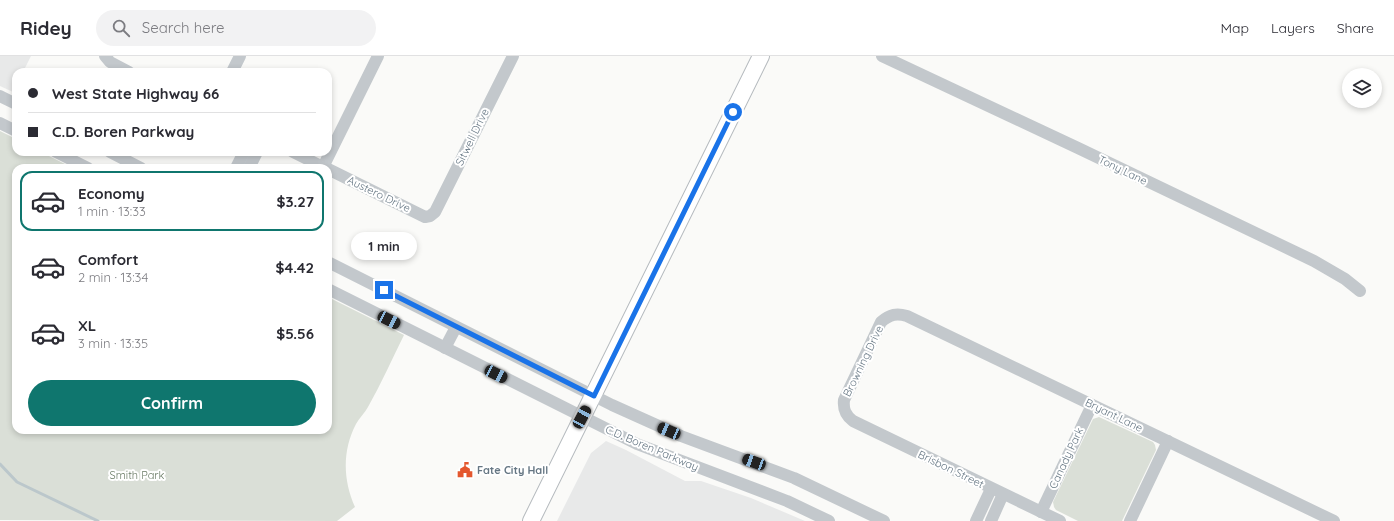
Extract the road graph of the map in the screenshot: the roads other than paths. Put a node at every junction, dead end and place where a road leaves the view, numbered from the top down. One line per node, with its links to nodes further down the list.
1 (105, 56): 7 (street)
2 (240, 56): 8 (street)
3 (378, 56): 13 (street)
4 (512, 56): 21 (street, Sitwell Drive)
5 (761, 56): 28 (main road)
6 (882, 56): 24 (street, Tony Lane)
7 (121, 68)
8 (234, 68)
9 (0, 96): 10 (street)
10 (12, 102)
11 (0, 123): 12 (street)
12 (12, 130)
13 (332, 153)
14 (64, 156): 17 (street)
15 (118, 156): 18 (street)
16 (301, 156): 19 (street, Austero Drive)
17 (80, 164)
18 (133, 164)
19 (317, 164)
20 (332, 171): 21 (street, Austero Drive)
21 (430, 216)
22 (332, 264): 26 (street, C.D. Boren Parkway)
23 (332, 291): 27 (street, C.D. Boren Parkway)
24 (1360, 291)
25 (892, 314): 29 (street, Bryant Lane); 30 (street, Browning Drive)
26 (456, 327): 27 (street); 28 (street, C.D. Boren Parkway)
27 (445, 348): 31 (street, C.D. Boren Parkway)
28 (594, 396): 31 (main road); 38 (street, C.D. Boren Parkway)
29 (1092, 405): 32 (street, Bryant Lane); 35 (street, Canady Park)
30 (845, 412): 33 (street, Brisbon Street)
31 (582, 417): 36 (main road); 37 (street, C.D. Boren Parkway)
32 (1168, 441): 42 (street); 43 (street, Bryant Lane)
33 (991, 488): 34 (street, Brisbon Street); 39 (street)
34 (1003, 494): 35 (street, Brisbon Street); 40 (street)
35 (1041, 512): 41 (street, Brisbon Street)
36 (531, 521)
37 (829, 521)
38 (884, 521)
39 (976, 521)
40 (991, 521)
41 (1060, 521)
42 (1130, 521)
43 (1334, 521)

